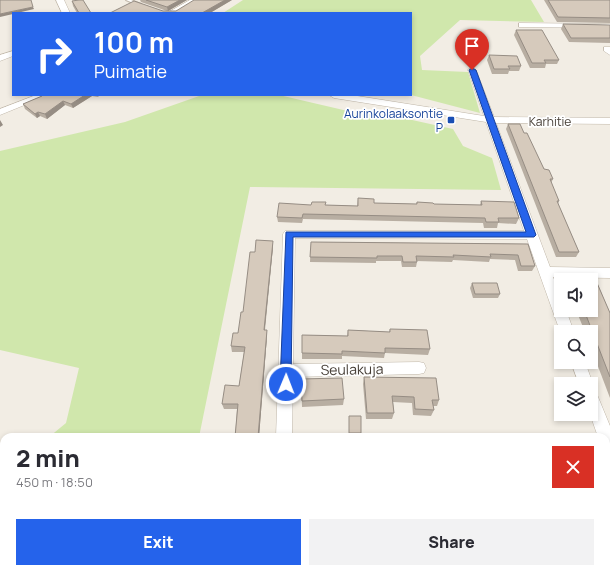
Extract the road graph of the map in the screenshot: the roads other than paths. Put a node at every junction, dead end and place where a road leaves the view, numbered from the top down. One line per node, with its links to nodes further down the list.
1 (60, 0): 5 (street)
2 (128, 0): 4 (lane)
3 (195, 0): 6 (street)
4 (141, 4)
5 (66, 12)
6 (173, 12)
7 (522, 25): 8 (street)
8 (610, 26)
9 (12, 53): 10 (street)
10 (0, 58)
11 (472, 70): 15 (street)
12 (41, 96): 14 (street)
13 (340, 96): 15 (street, Karhitie)
14 (0, 112)
15 (491, 120): 16 (street, Karhitie); 17 (street)
16 (610, 121)
17 (532, 235): 18 (street); 22 (street)
18 (545, 272): 19 (street); 20 (street)
19 (610, 273)
20 (564, 325)
21 (419, 368): 22 (street, Seulakuja)
22 (286, 370): 24 (street)
23 (598, 415): 25 (street)
24 (284, 433)
25 (605, 433)

